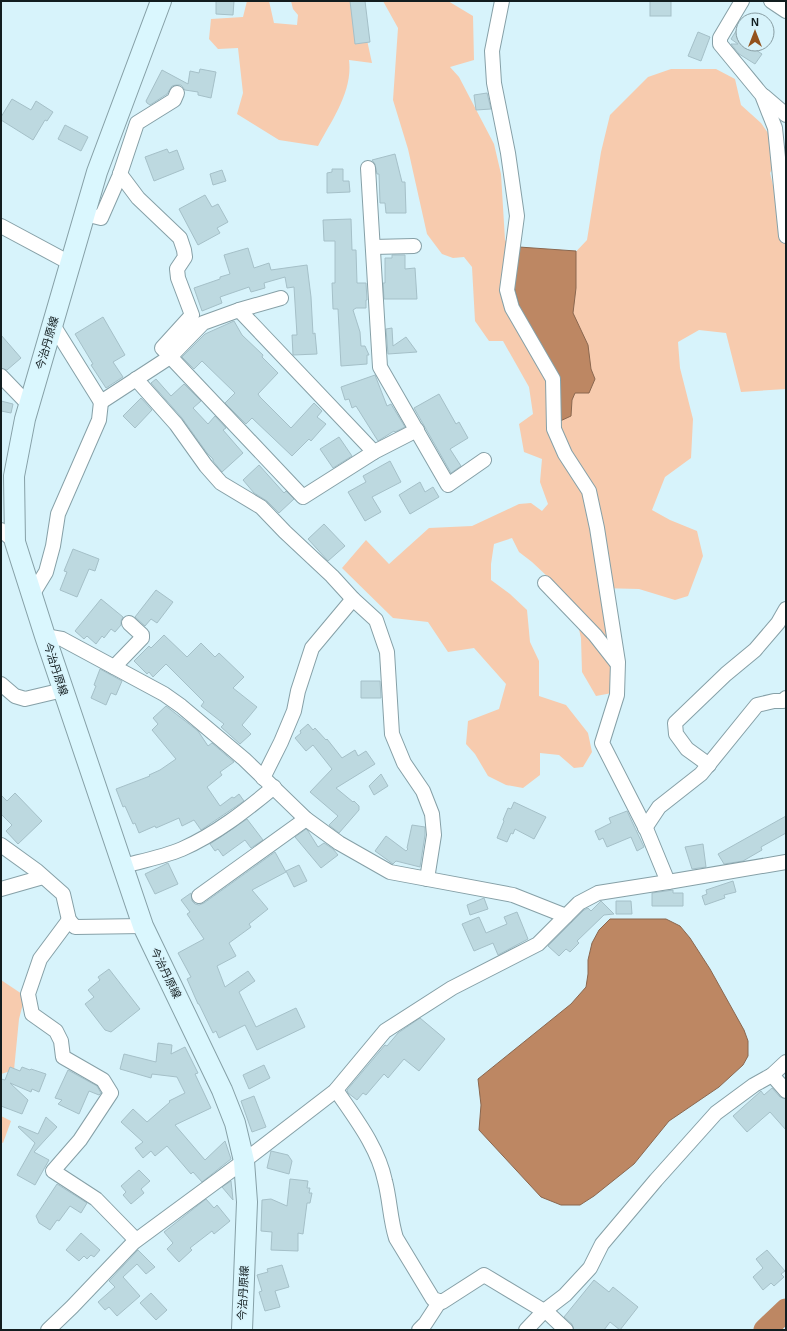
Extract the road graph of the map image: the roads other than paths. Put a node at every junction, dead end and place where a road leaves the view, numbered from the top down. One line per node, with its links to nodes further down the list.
1 (161, 1): 11 (main road, 今治丹原線)
2 (502, 1): 35 (street)
3 (742, 1): 7 (street)
4 (771, 1): 5 (street)
5 (786, 11)
6 (177, 93): 10 (street)
7 (762, 95): 8 (street); 13 (street)
8 (786, 115)
9 (368, 168): 15 (street)
10 (120, 174): 11 (street); 20 (street)
11 (85, 214): 16 (main road, 今治丹原線)
12 (1, 226): 16 (street)
13 (786, 236)
14 (414, 246): 15 (street)
15 (373, 247): 25 (street)
16 (70, 263): 19 (main road, 今治丹原線)
17 (281, 298): 18 (street)
18 (239, 310): 20 (street); 26 (street)
19 (53, 325): 23 (street); 24 (main road, 今治丹原線)
20 (170, 357): 22 (street); 26 (street)
21 (1, 376): 24 (street)
22 (136, 379): 23 (street); 31 (street)
23 (101, 402): 30 (street)
24 (29, 405): 28 (main road, 今治丹原線)
25 (417, 430): 26 (street); 27 (street)
26 (374, 452)
27 (484, 460)
28 (8, 536): 30 (main road, 今治丹原線)
29 (545, 583): 35 (street)
30 (32, 595): 34 (main road, 今治丹原線)
31 (353, 599): 41 (street); 49 (street)
32 (786, 609): 40 (street)
33 (129, 623): 36 (street)
34 (45, 636): 36 (street); 38 (main road, 今治丹原線)
35 (618, 664): 44 (street)
36 (114, 667): 41 (street)
37 (1, 684): 38 (street)
38 (63, 690): 47 (main road, 今治丹原線)
39 (786, 698): 40 (street)
40 (709, 765): 44 (street)
41 (263, 778): 42 (street)
42 (274, 787): 43 (street); 47 (street)
43 (306, 819): 49 (street); 52 (street)
44 (645, 828): 50 (street)
45 (1, 845): 48 (street)
46 (786, 862): 50 (street)
47 (122, 866): 55 (main road, 今治丹原線)
48 (43, 877): 51 (street); 54 (street)
49 (427, 879): 53 (street)
50 (668, 882): 53 (street)
51 (1, 889)
52 (199, 896)
53 (566, 916): 58 (street)
54 (69, 920): 55 (street); 61 (street)
55 (143, 926): 60 (main road, 今治丹原線)
56 (786, 1062): 57 (street)
57 (772, 1075): 59 (street); 63 (street)
58 (336, 1090): 60 (street); 62 (street)
59 (786, 1091)
60 (244, 1161): 61 (street); 65 (main road, 今治丹原線)
61 (136, 1240): 64 (street)
62 (440, 1301): 63 (street); 66 (street)
63 (544, 1311): 67 (street); 68 (street)
64 (48, 1330)
65 (242, 1330)
66 (419, 1330)
67 (526, 1330)
68 (566, 1330)

